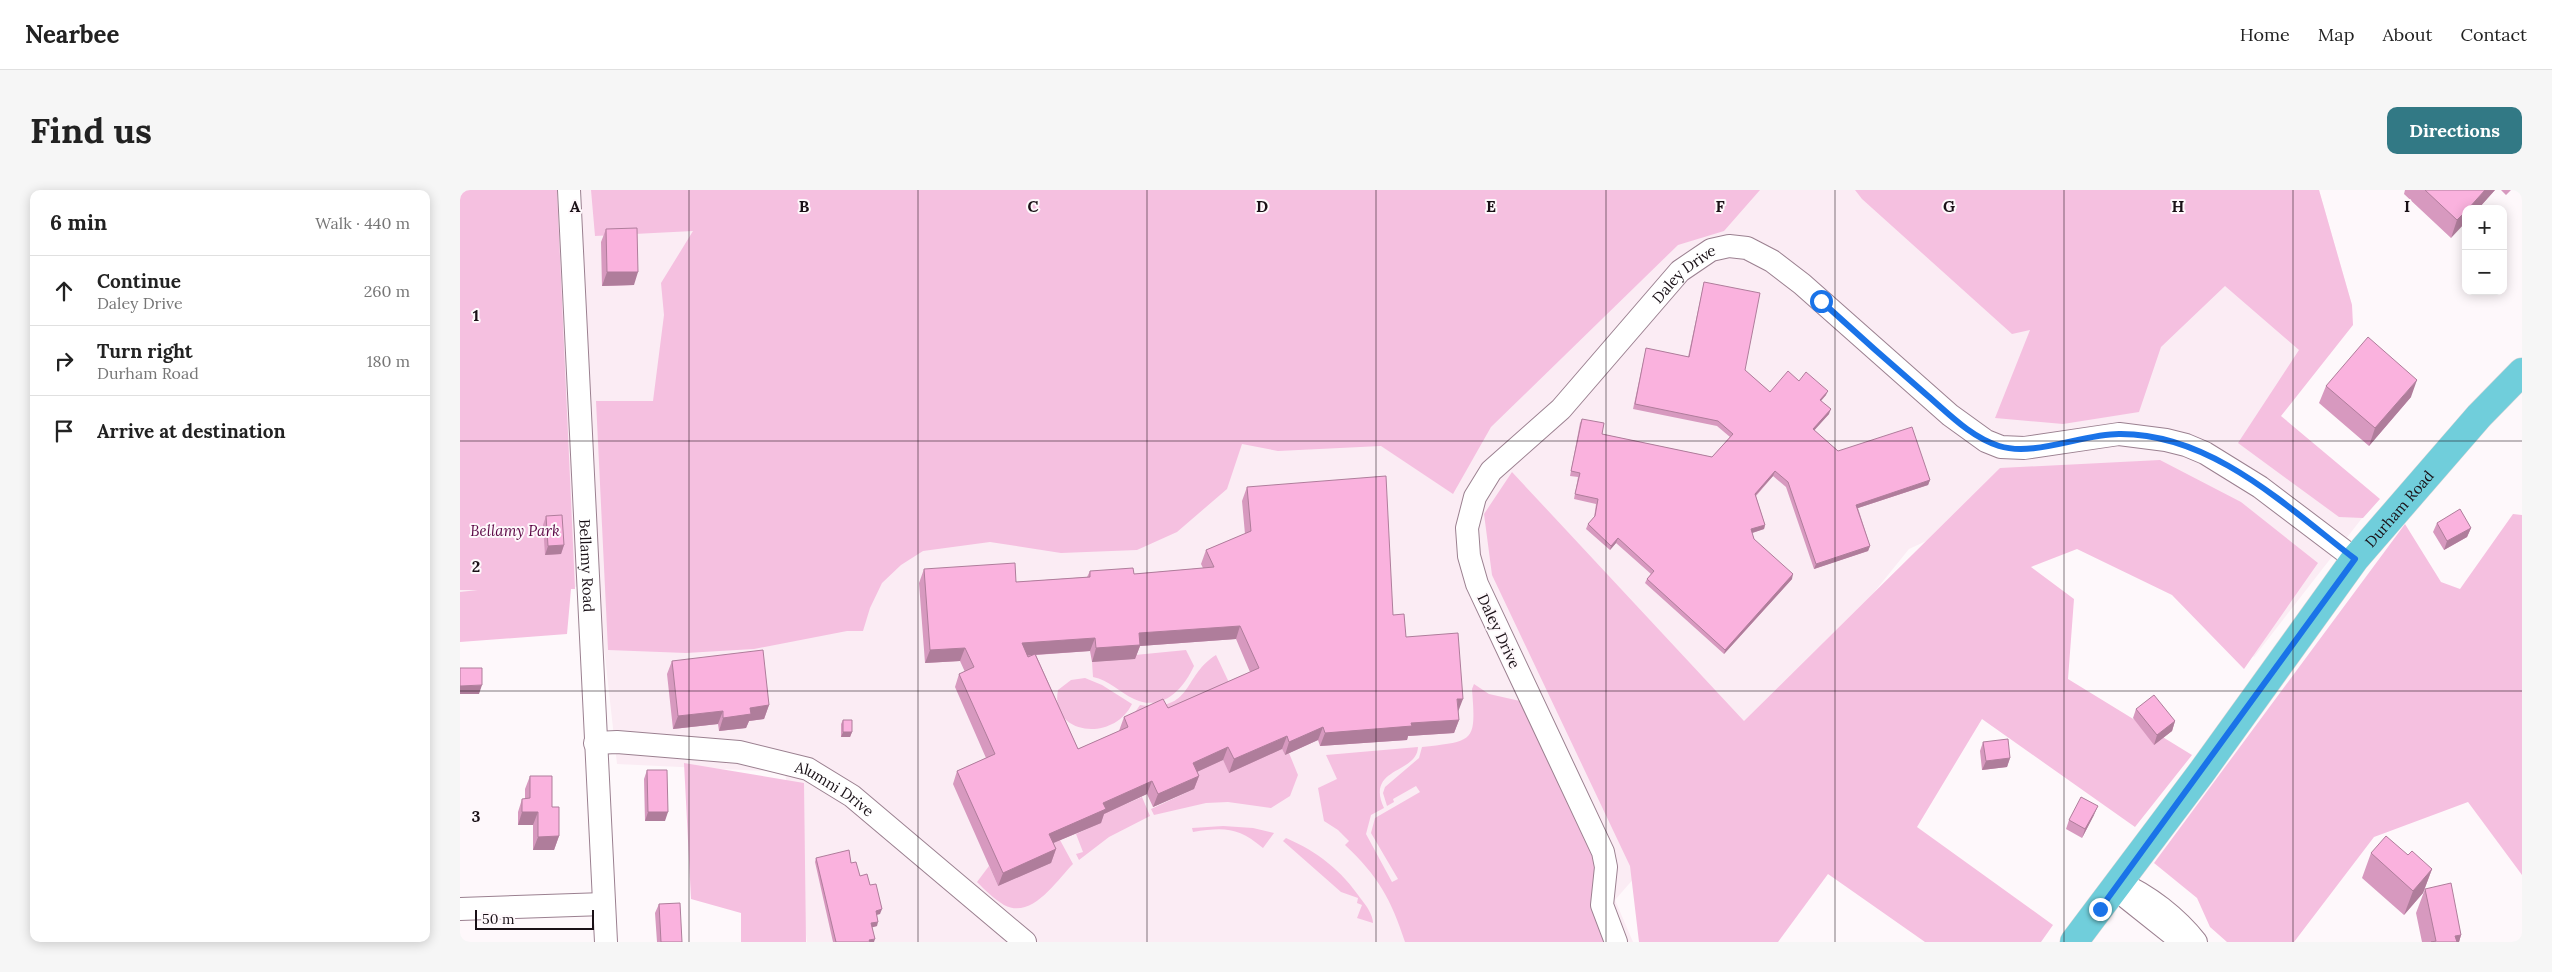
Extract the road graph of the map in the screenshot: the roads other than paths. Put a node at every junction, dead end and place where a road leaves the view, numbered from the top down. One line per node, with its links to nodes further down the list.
1 (570, 190): 4 (street, Bellamy Road)
2 (2522, 372): 3 (main road, Durham Road)
3 (2355, 559): 5 (main road, Durham Road); 10 (street, Daley Drive)
4 (595, 744): 6 (street, Bellamy Road); 9 (street, Alumni Drive)
5 (2120, 883): 11 (main road, Durham Road); 12 (street); 13 (street)
6 (604, 904): 7 (street); 8 (street, Bellamy Road)
7 (460, 909)
8 (606, 942)
9 (1025, 942)
10 (1616, 942)
11 (2074, 942)
12 (2192, 942)
13 (2196, 942)

